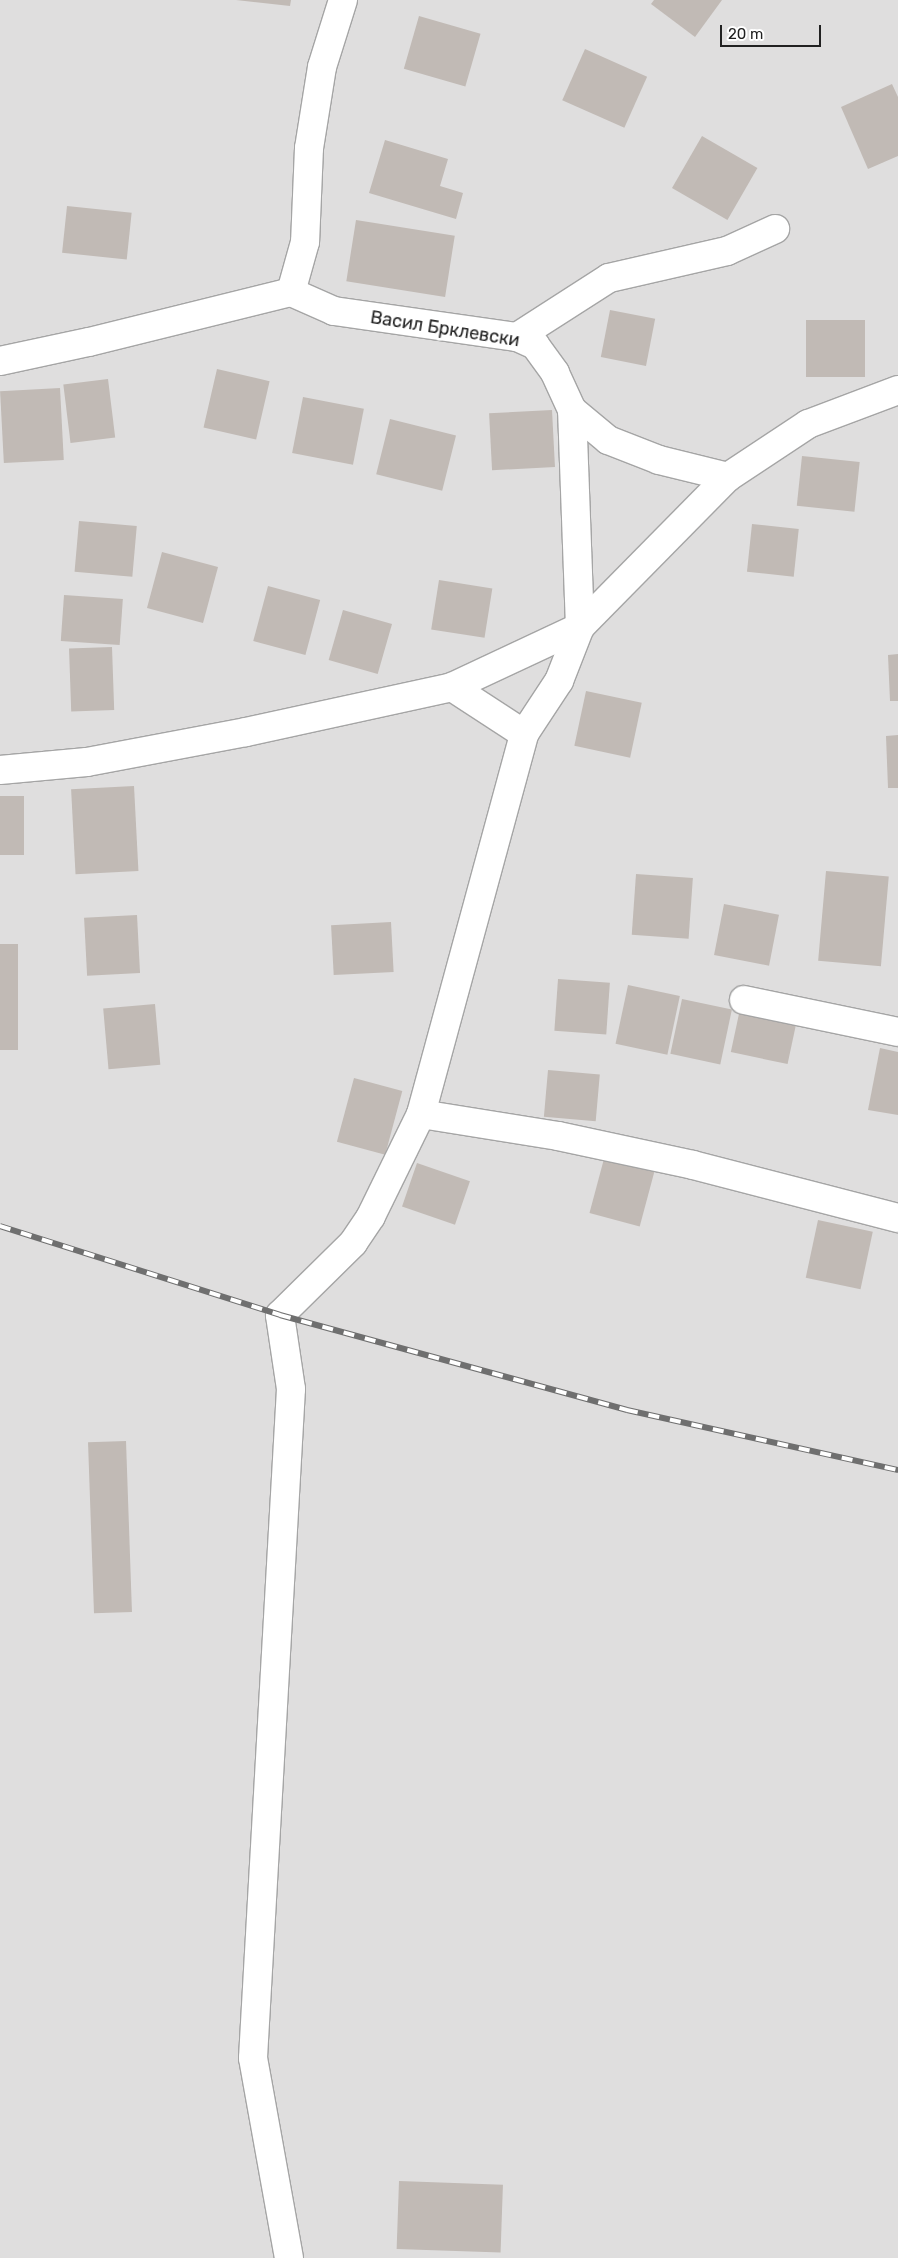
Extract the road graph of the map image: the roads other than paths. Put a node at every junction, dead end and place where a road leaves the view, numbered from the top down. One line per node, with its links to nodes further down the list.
1 (343, 0): 3 (street)
2 (775, 229): 4 (street)
3 (291, 292): 4 (street, Васил Брклевски); 5 (street)
4 (517, 336): 7 (street, Васил Брклевски)
5 (0, 361)
6 (898, 390): 8 (street)
7 (572, 410): 8 (street, Васил Брклевски); 9 (street)
8 (728, 477): 9 (street)
9 (580, 627): 10 (street); 11 (street)
10 (452, 687): 11 (street); 12 (street)
11 (524, 734): 15 (street)
12 (0, 770)
13 (744, 1000): 14 (street)
14 (898, 1032)
15 (420, 1114): 16 (street); 17 (street)
16 (898, 1218)
17 (289, 2258)

